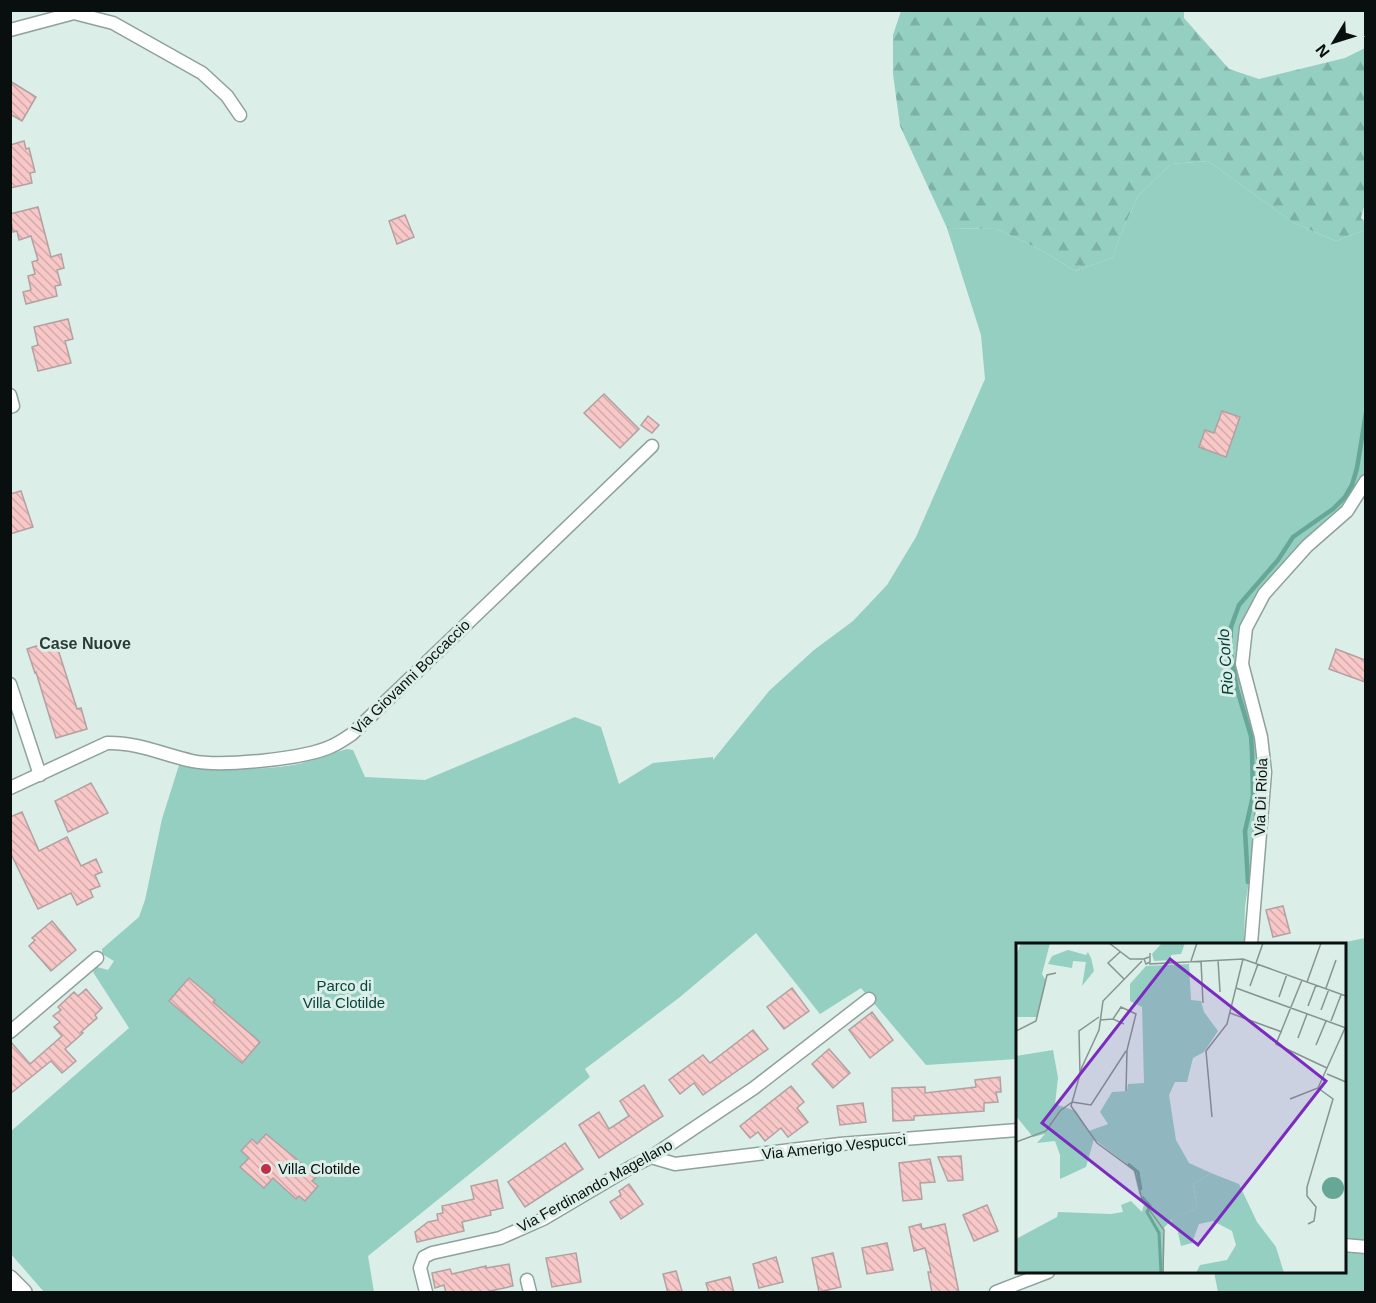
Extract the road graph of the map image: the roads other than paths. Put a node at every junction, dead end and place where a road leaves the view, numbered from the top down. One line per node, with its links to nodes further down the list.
1 (75, 12): 2 (street); 3 (street)
2 (10, 30)
3 (240, 115)
4 (652, 446): 7 (street, Via Giovanni Boccaccio)
5 (1365, 481): 9 (street, Via Di Riola)
6 (10, 684): 7 (street)
7 (40, 776): 8 (street, Via Giovanni Boccaccio)
8 (10, 788)
9 (1251, 943)
10 (97, 958): 12 (street)
11 (869, 999): 14 (street, Via Ferdinando Magellano)
12 (10, 1032)
13 (1016, 1130): 14 (street, Via Amerigo Vespucci)
14 (651, 1157): 21 (street, Via Ferdinando Magellano)
15 (1346, 1245): 16 (street)
16 (1365, 1246)
17 (1046, 1273): 23 (street)
18 (10, 1278): 20 (street)
19 (527, 1280): 22 (street)
20 (24, 1293)
21 (426, 1293)
22 (530, 1293)
23 (996, 1293)

